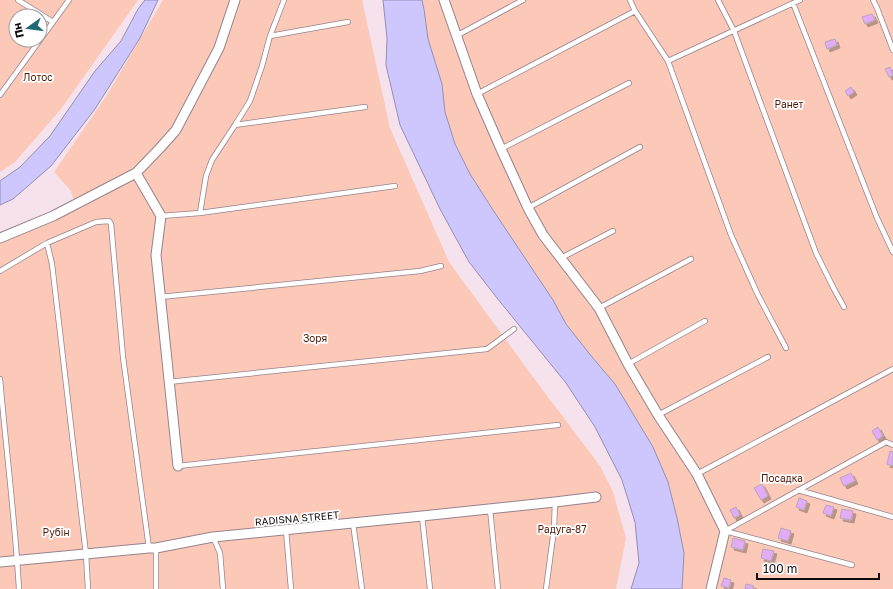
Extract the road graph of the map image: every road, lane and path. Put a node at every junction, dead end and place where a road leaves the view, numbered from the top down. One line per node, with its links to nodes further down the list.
1 (18, 0): 12 (lane)
2 (69, 0): 12 (lane)
3 (235, 0): 28 (street)
4 (284, 0): 16 (lane)
5 (444, 0): 17 (street)
6 (523, 0): 17 (lane)
7 (630, 0): 11 (lane)
8 (718, 0): 15 (lane)
9 (873, 0): 19 (lane)
10 (797, 1): 15 (lane); 36 (lane)
11 (635, 10): 20 (lane); 22 (lane)
12 (53, 22): 14 (lane)
13 (348, 22): 16 (lane)
14 (48, 29)
15 (734, 30): 20 (lane); 42 (lane)
16 (270, 36): 25 (lane)
17 (456, 36): 22 (street)
18 (34, 48): 23 (lane)
19 (893, 50)
20 (668, 61): 46 (lane)
21 (629, 83): 27 (lane)
22 (477, 94): 27 (street)
23 (0, 95)
24 (366, 107): 25 (lane)
25 (235, 125): 31 (lane)
26 (640, 147): 30 (lane)
27 (501, 149): 30 (street)
28 (136, 173): 32 (street); 34 (street)
29 (395, 186): 31 (lane)
30 (528, 208): 37 (street)
31 (200, 213): 32 (lane)
32 (161, 216): 41 (street)
33 (613, 231): 37 (lane)
34 (0, 238)
35 (47, 243): 40 (lane); 67 (lane); 68 (lane)
36 (893, 252)
37 (561, 258): 43 (street)
38 (691, 259): 43 (lane)
39 (441, 266): 41 (lane)
40 (0, 271)
41 (160, 297): 51 (street)
42 (844, 306)
43 (599, 308): 48 (street)
44 (705, 321): 48 (lane)
45 (514, 329): 51 (lane)
46 (786, 348)
47 (768, 357): 52 (lane)
48 (628, 364): 52 (street)
49 (893, 369): 56 (lane)
50 (0, 379): 69 (lane)
51 (168, 382): 55 (street)
52 (658, 415): 56 (street)
53 (558, 425): 55 (lane)
54 (893, 445): 57 (lane)
55 (178, 466)
56 (697, 474): 65 (street)
57 (798, 490): 62 (lane); 65 (lane)
58 (596, 497): 59 (street, RADISNA STREET)
59 (555, 502): 60 (street, RADISNA STREET); 80 (lane)
60 (490, 509): 61 (street, RADISNA STREET); 79 (lane)
61 (422, 516): 63 (street, RADISNA STREET); 78 (lane)
62 (893, 517)
63 (353, 523): 64 (street, RADISNA STREET); 77 (lane)
64 (286, 530): 66 (street, RADISNA STREET); 76 (lane)
65 (725, 531): 71 (lane); 81 (street)
66 (213, 537): 67 (street, RADISNA STREET); 75 (lane)
67 (152, 548): 68 (street, RADISNA STREET); 74 (lane)
68 (86, 554): 69 (street, RADISNA STREET); 73 (lane)
69 (18, 560): 70 (street, RADISNA STREET); 72 (lane)
70 (0, 562)
71 (852, 565)
72 (19, 589)
73 (88, 589)
74 (156, 589)
75 (223, 589)
76 (291, 589)
77 (362, 589)
78 (430, 589)
79 (498, 589)
80 (546, 589)
81 (711, 589)

